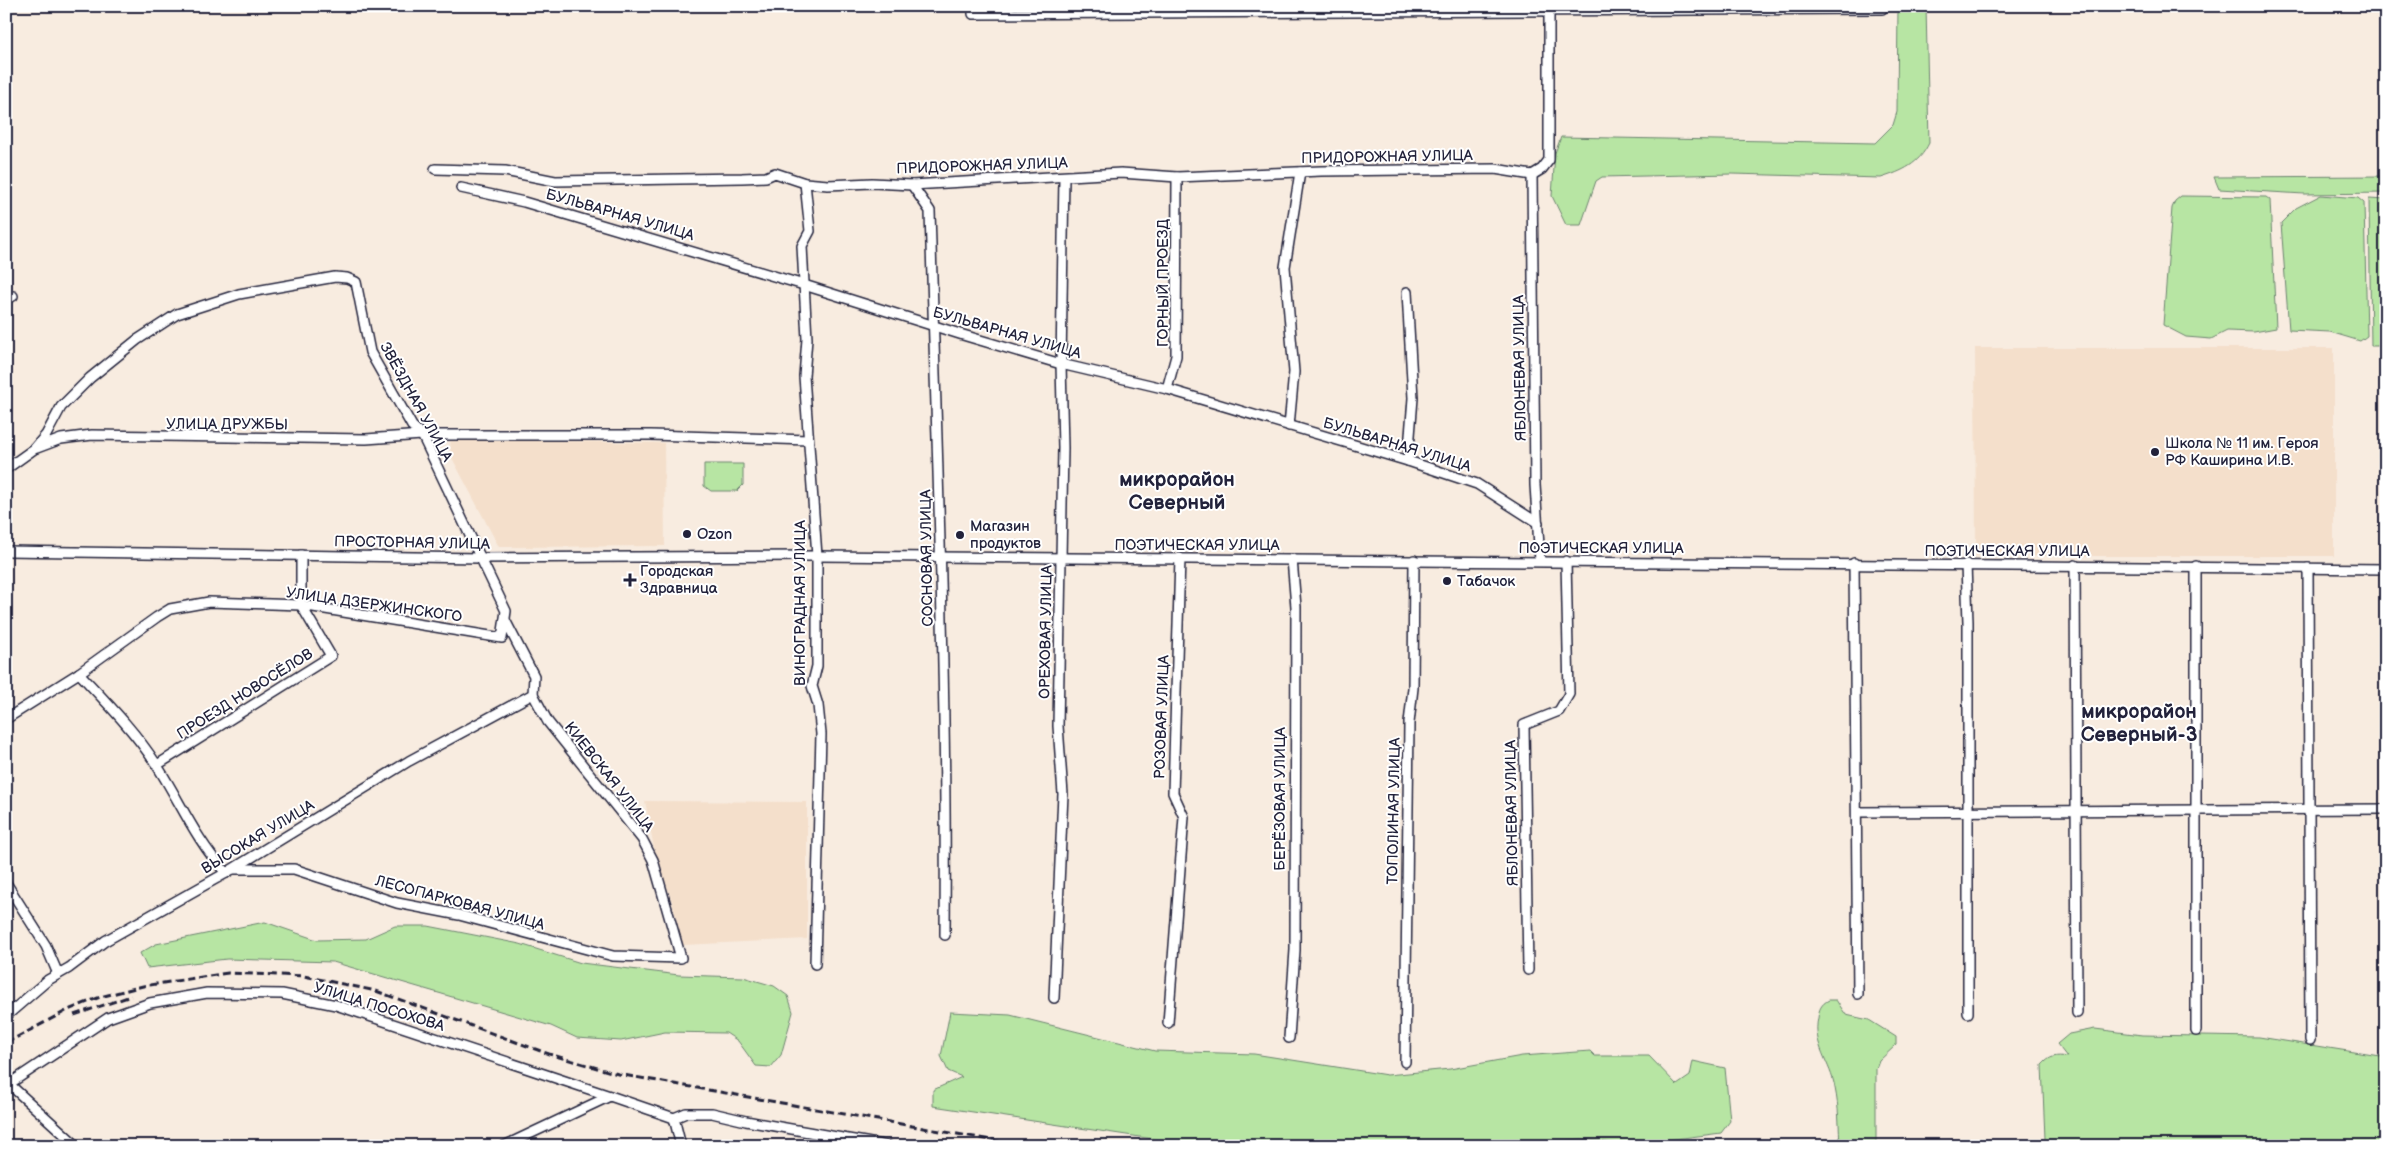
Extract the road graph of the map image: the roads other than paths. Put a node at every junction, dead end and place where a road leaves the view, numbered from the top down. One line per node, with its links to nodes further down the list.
1 (1549, 8): 2 (street); 3 (street); 6 (street)
2 (1882, 8)
3 (973, 10)
4 (436, 169): 9 (street, ПРИДОРОЖНАЯ УЛИЦА)
5 (1300, 172): 6 (street, ПРИДОРОЖНАЯ УЛИЦА); 8 (street, ПРИДОРОЖНАЯ УЛИЦА); 17 (street)
6 (1532, 175): 23 (street, ЯБЛОНЕВАЯ УЛИЦА)
7 (1064, 177): 8 (street, ПРИДОРОЖНАЯ УЛИЦА); 10 (street, ПРИДОРОЖНАЯ УЛИЦА); 15 (street, ОРЕХОВАЯ УЛИЦА)
8 (1177, 177): 16 (street, ГОРНЫЙ ПРОЕЗД)
9 (805, 183): 10 (street, ПРИДОРОЖНАЯ УЛИЦА); 12 (street, ВИНОГРАДНАЯ УЛИЦА)
10 (912, 185): 14 (street, СОСНОВАЯ УЛИЦА)
11 (461, 188): 12 (street, БУЛЬВАРНАЯ УЛИЦА)
12 (804, 284): 14 (street, БУЛЬВАРНАЯ УЛИЦА); 19 (street, ВИНОГРАДНАЯ УЛИЦА)
13 (1407, 292): 21 (street)
14 (933, 326): 15 (street, БУЛЬВАРНАЯ УЛИЦА); 27 (street, СОСНОВАЯ УЛИЦА)
15 (1061, 364): 16 (street, БУЛЬВАРНАЯ УЛИЦА); 28 (street, ОРЕХОВАЯ УЛИЦА)
16 (1166, 389): 17 (street, БУЛЬВАРНАЯ УЛИЦА)
17 (1289, 426): 21 (street, БУЛЬВАРНАЯ УЛИЦА)
18 (422, 435): 19 (street, УЛИЦА ДРУЖБЫ); 20 (street, УЛИЦА ДРУЖБЫ); 20 (street, ЗВЁЗДНАЯ УЛИЦА); 29 (street, ЗВЁЗДНАЯ УЛИЦА)
19 (808, 440): 26 (street, ВИНОГРАДНАЯ УЛИЦА)
20 (34, 449): 22 (street)
21 (1408, 461): 23 (street, БУЛЬВАРНАЯ УЛИЦА)
22 (6, 469)
23 (1538, 523): 33 (street, ЯБЛОНЕВАЯ УЛИЦА)
24 (6, 551): 25 (street, ПРОСТОРНАЯ УЛИЦА)
25 (301, 555): 29 (street, ПРОСТОРНАЯ УЛИЦА); 41 (street)
26 (817, 556): 27 (street, ПОЭТИЧЕСКАЯ УЛИЦА); 29 (street, ПРОСТОРНАЯ УЛИЦА); 57 (street, ВИНОГРАДНАЯ УЛИЦА)
27 (942, 556): 28 (street, ПОЭТИЧЕСКАЯ УЛИЦА); 55 (street, СОСНОВАЯ УЛИЦА)
28 (1061, 557): 30 (street, ПОЭТИЧЕСКАЯ УЛИЦА); 61 (street, ОРЕХОВАЯ УЛИЦА)
29 (480, 558): 42 (street, ЗВЁЗДНАЯ УЛИЦА)
30 (1180, 558): 31 (street, ПОЭТИЧЕСКАЯ УЛИЦА); 65 (street, РОЗОВАЯ УЛИЦА)
31 (1292, 559): 32 (street, ПОЭТИЧЕСКАЯ УЛИЦА); 67 (street, БЕРЁЗОВАЯ УЛИЦА)
32 (1414, 560): 33 (street, ПОЭТИЧЕСКАЯ УЛИЦА); 69 (street, ТОПОЛИНАЯ УЛИЦА)
33 (1540, 561): 34 (street, ПОЭТИЧЕСКАЯ УЛИЦА)
34 (1566, 561): 35 (street, ПОЭТИЧЕСКАЯ УЛИЦА); 58 (street, ЯБЛОНЕВАЯ УЛИЦА)
35 (1854, 563): 36 (street, ПОЭТИЧЕСКАЯ УЛИЦА); 50 (street)
36 (1966, 564): 37 (street, ПОЭТИЧЕСКАЯ УЛИЦА); 51 (street)
37 (2075, 565): 38 (street, ПОЭТИЧЕСКАЯ УЛИЦА); 52 (street)
38 (2196, 566): 39 (street, ПОЭТИЧЕСКАЯ УЛИЦА); 48 (street)
39 (2308, 568): 40 (street, ПОЭТИЧЕСКАЯ УЛИЦА); 49 (street)
40 (2386, 569)
41 (301, 605): 42 (street, УЛИЦА ДЗЕРЖИНСКОГО); 43 (street, УЛИЦА ДЗЕРЖИНСКОГО); 46 (street, ПРОЕЗД НОВОСЁЛОВ)
42 (505, 620): 44 (street, КИЕВСКАЯ УЛИЦА)
43 (79, 673): 45 (street, УЛИЦА ДЗЕРЖИНСКОГО); 46 (street)
44 (533, 694): 53 (street, ВЫСОКАЯ УЛИЦА); 56 (street, КИЕВСКАЯ УЛИЦА)
45 (6, 719)
46 (157, 765): 53 (street)
47 (2386, 809): 49 (street)
48 (2196, 810): 49 (street); 52 (street); 66 (street)
49 (2309, 811): 68 (street)
50 (1857, 812): 51 (street); 60 (street)
51 (1967, 812): 52 (street); 62 (street)
52 (2078, 812): 63 (street)
53 (230, 871): 56 (street, ЛЕСОПАРКОВАЯ УЛИЦА); 59 (street, ВЫСОКАЯ УЛИЦА)
54 (6, 883): 59 (street)
55 (945, 935)
56 (681, 958)
57 (815, 964)
58 (1528, 970)
59 (58, 974): 64 (street, ВЫСОКАЯ УЛИЦА)
60 (1858, 994)
61 (1054, 998)
62 (1968, 1013)
63 (2077, 1013)
64 (6, 1016)
65 (1168, 1024)
66 (2196, 1031)
67 (1289, 1038)
68 (2310, 1040)
69 (1405, 1062)
70 (8, 1085): 71 (street, УЛИЦА ПОСОХОВА); 73 (street)
71 (610, 1096): 72 (street, УЛИЦА ПОСОХОВА); 74 (street)
72 (674, 1118): 75 (street); 76 (street)
73 (77, 1146)
74 (504, 1146)
75 (681, 1146)
76 (888, 1146)

